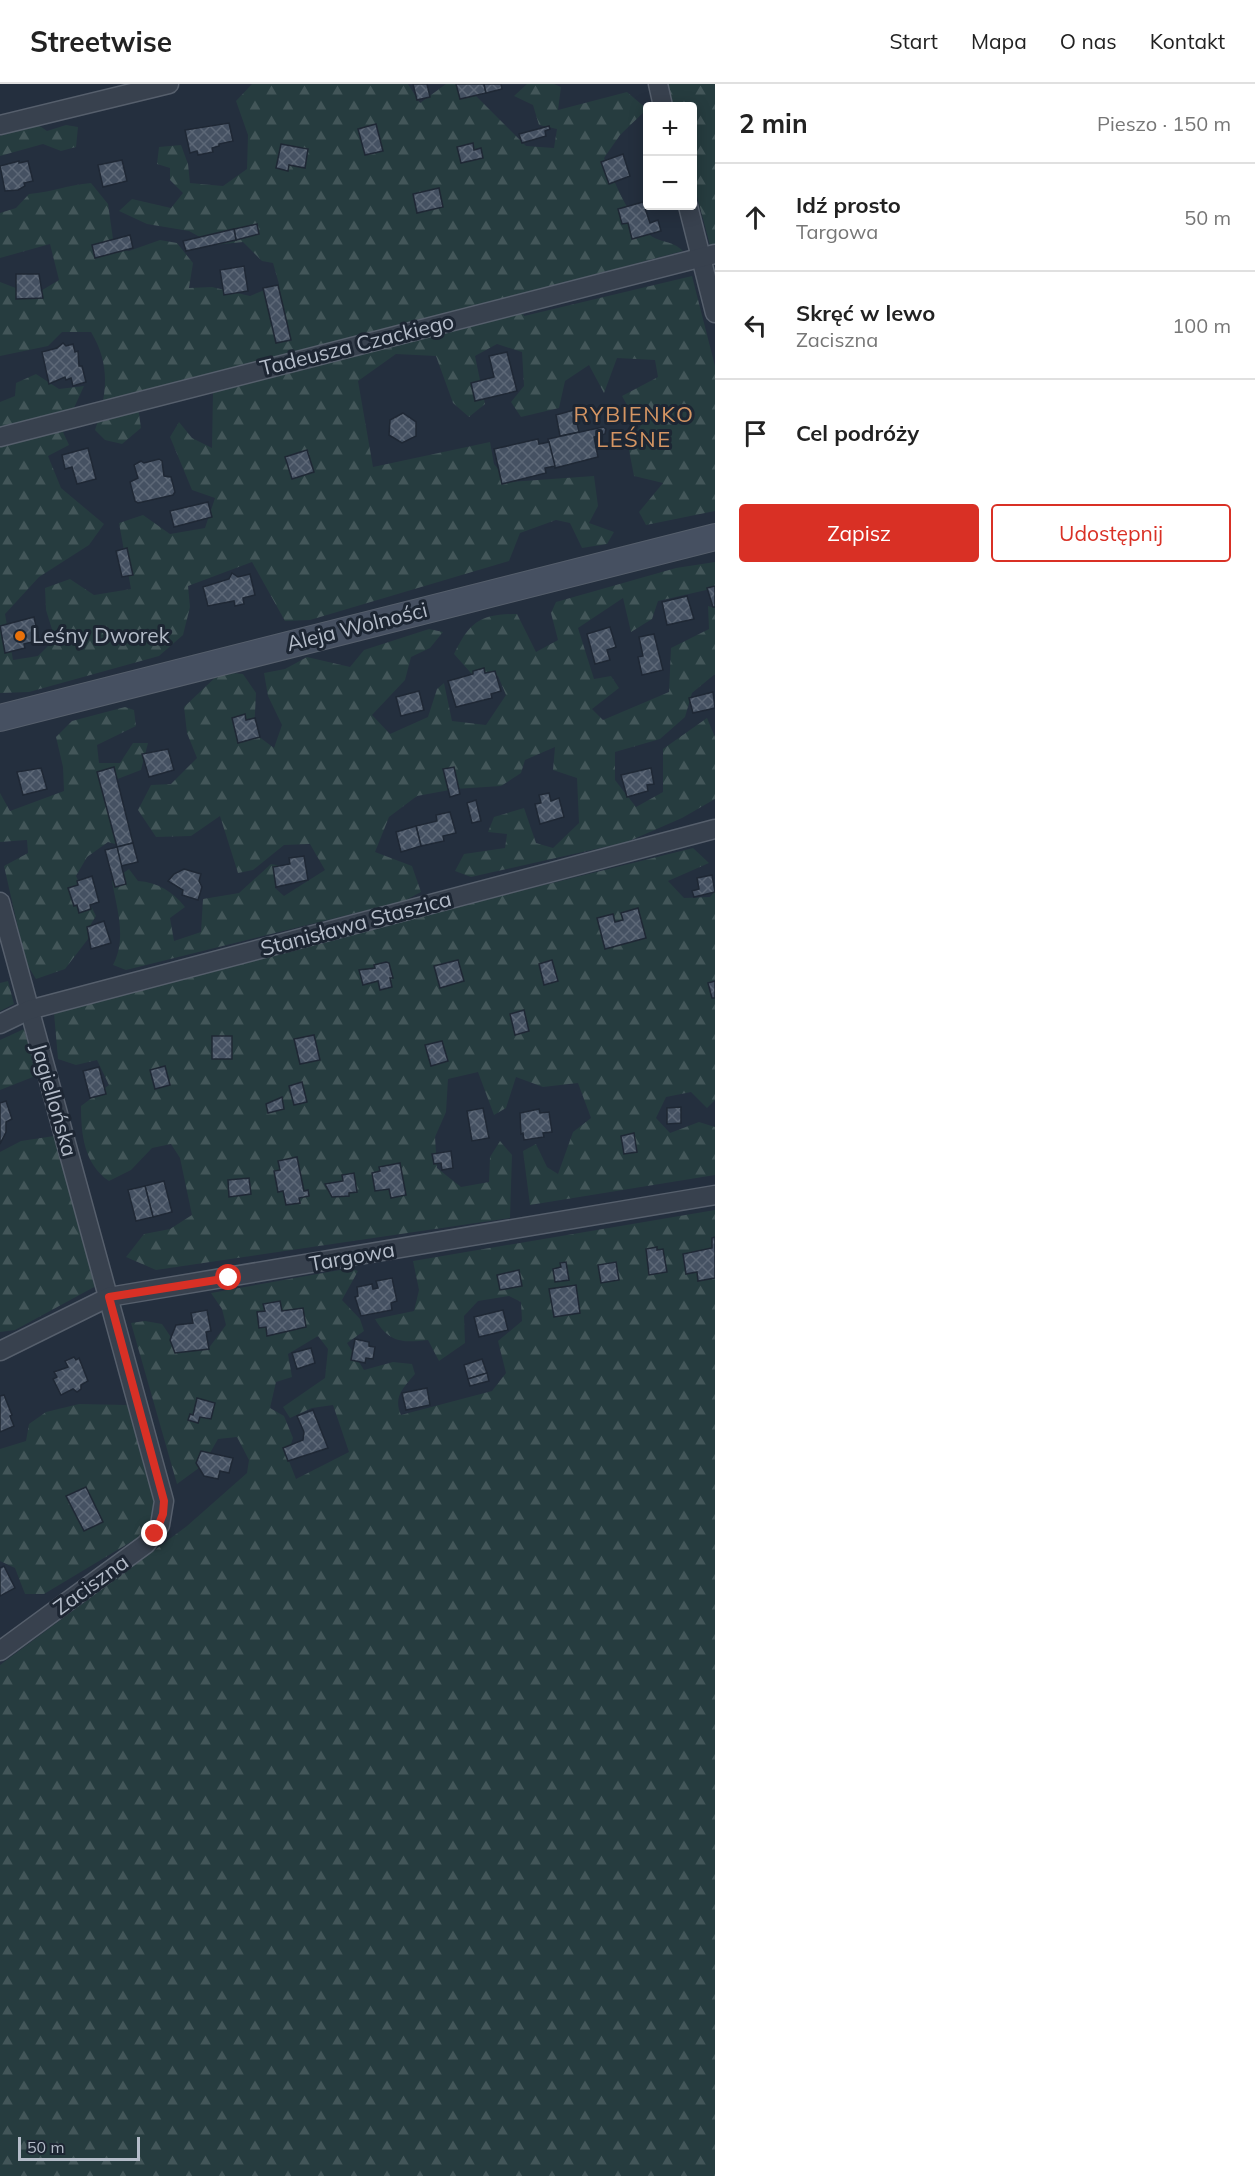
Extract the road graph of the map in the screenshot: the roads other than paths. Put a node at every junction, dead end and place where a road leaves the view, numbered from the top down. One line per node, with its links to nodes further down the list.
1 (169, 84): 4 (street)
2 (658, 84): 3 (street)
3 (662, 102)
4 (0, 125)
5 (690, 210): 6 (street)
6 (708, 256): 7 (street); 8 (street, Tadeusza Czackiego)
7 (715, 313)
8 (0, 437)
9 (715, 537): 10 (street, Aleja Wolności)
10 (0, 718)
11 (715, 829): 13 (street, Stanisława Staszica)
12 (0, 902): 13 (street, Jagiellońska)
13 (29, 1010): 14 (street, Stanisława Staszica); 16 (street, Jagiellońska)
14 (0, 1024)
15 (715, 1195): 16 (street, Targowa)
16 (109, 1297): 17 (street, Targowa); 18 (street, Zaciszna)
17 (0, 1351)
18 (0, 1651)

